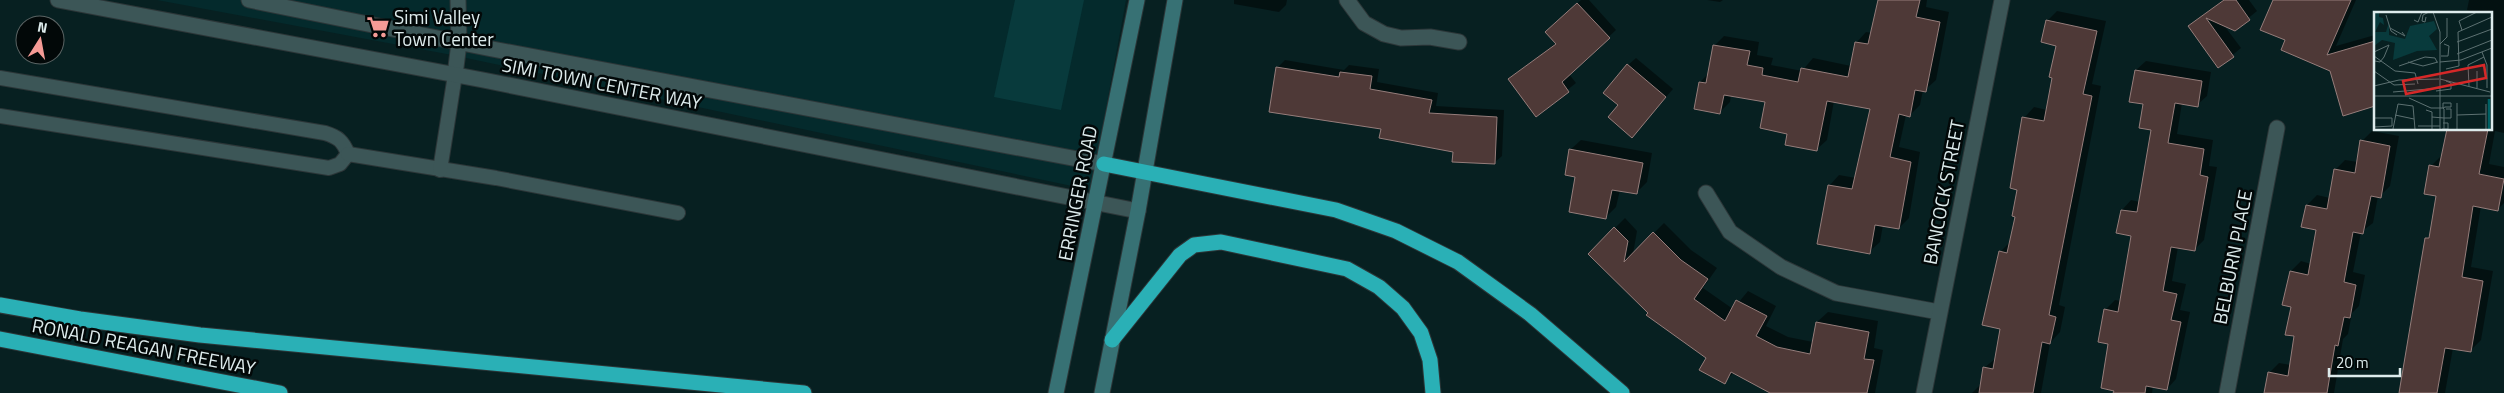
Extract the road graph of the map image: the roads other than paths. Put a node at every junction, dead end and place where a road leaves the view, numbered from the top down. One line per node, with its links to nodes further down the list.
1 (58, 0): 10 (street, SIMI TOWN CENTER WAY)
2 (249, 0): 9 (street, SIMI TOWN CENTER WAY)
3 (458, 0): 9 (street)
4 (1137, 0): 15 (main road, ERRINGER ROAD)
5 (1175, 0): 17 (main road)
6 (1347, 0): 8 (street)
7 (2002, 0): 23 (street, BANCOCK STREET)
8 (1459, 42)
9 (459, 43): 10 (street); 15 (street, SIMI TOWN CENTER WAY)
10 (455, 75): 16 (lane); 19 (street, SIMI TOWN CENTER WAY)
11 (0, 78): 14 (lane)
12 (0, 116): 14 (lane)
13 (2277, 128): 33 (street, BELBURN PLACE)
14 (348, 154): 16 (lane)
15 (1104, 164): 17 (highway); 19 (main road, ERRINGER ROAD)
16 (440, 170): 21 (lane)
17 (1144, 172): 20 (main road); 31 (highway)
18 (1706, 193): 23 (street)
19 (1096, 202): 20 (street, SIMI TOWN CENTER WAY); 28 (main road, ERRINGER ROAD)
20 (1138, 210): 25 (main road)
21 (678, 212)
22 (0, 305): 27 (highway)
23 (1939, 312): 32 (street, BANCOCK STREET)
24 (0, 339): 26 (highway, RONALD REAGAN FREEWAY)
25 (1112, 340): 29 (main road); 30 (highway)
26 (280, 393)
27 (804, 393)
28 (1056, 393)
29 (1102, 393)
30 (1433, 393)
31 (1622, 393)
32 (1924, 393)
33 (2227, 393)

